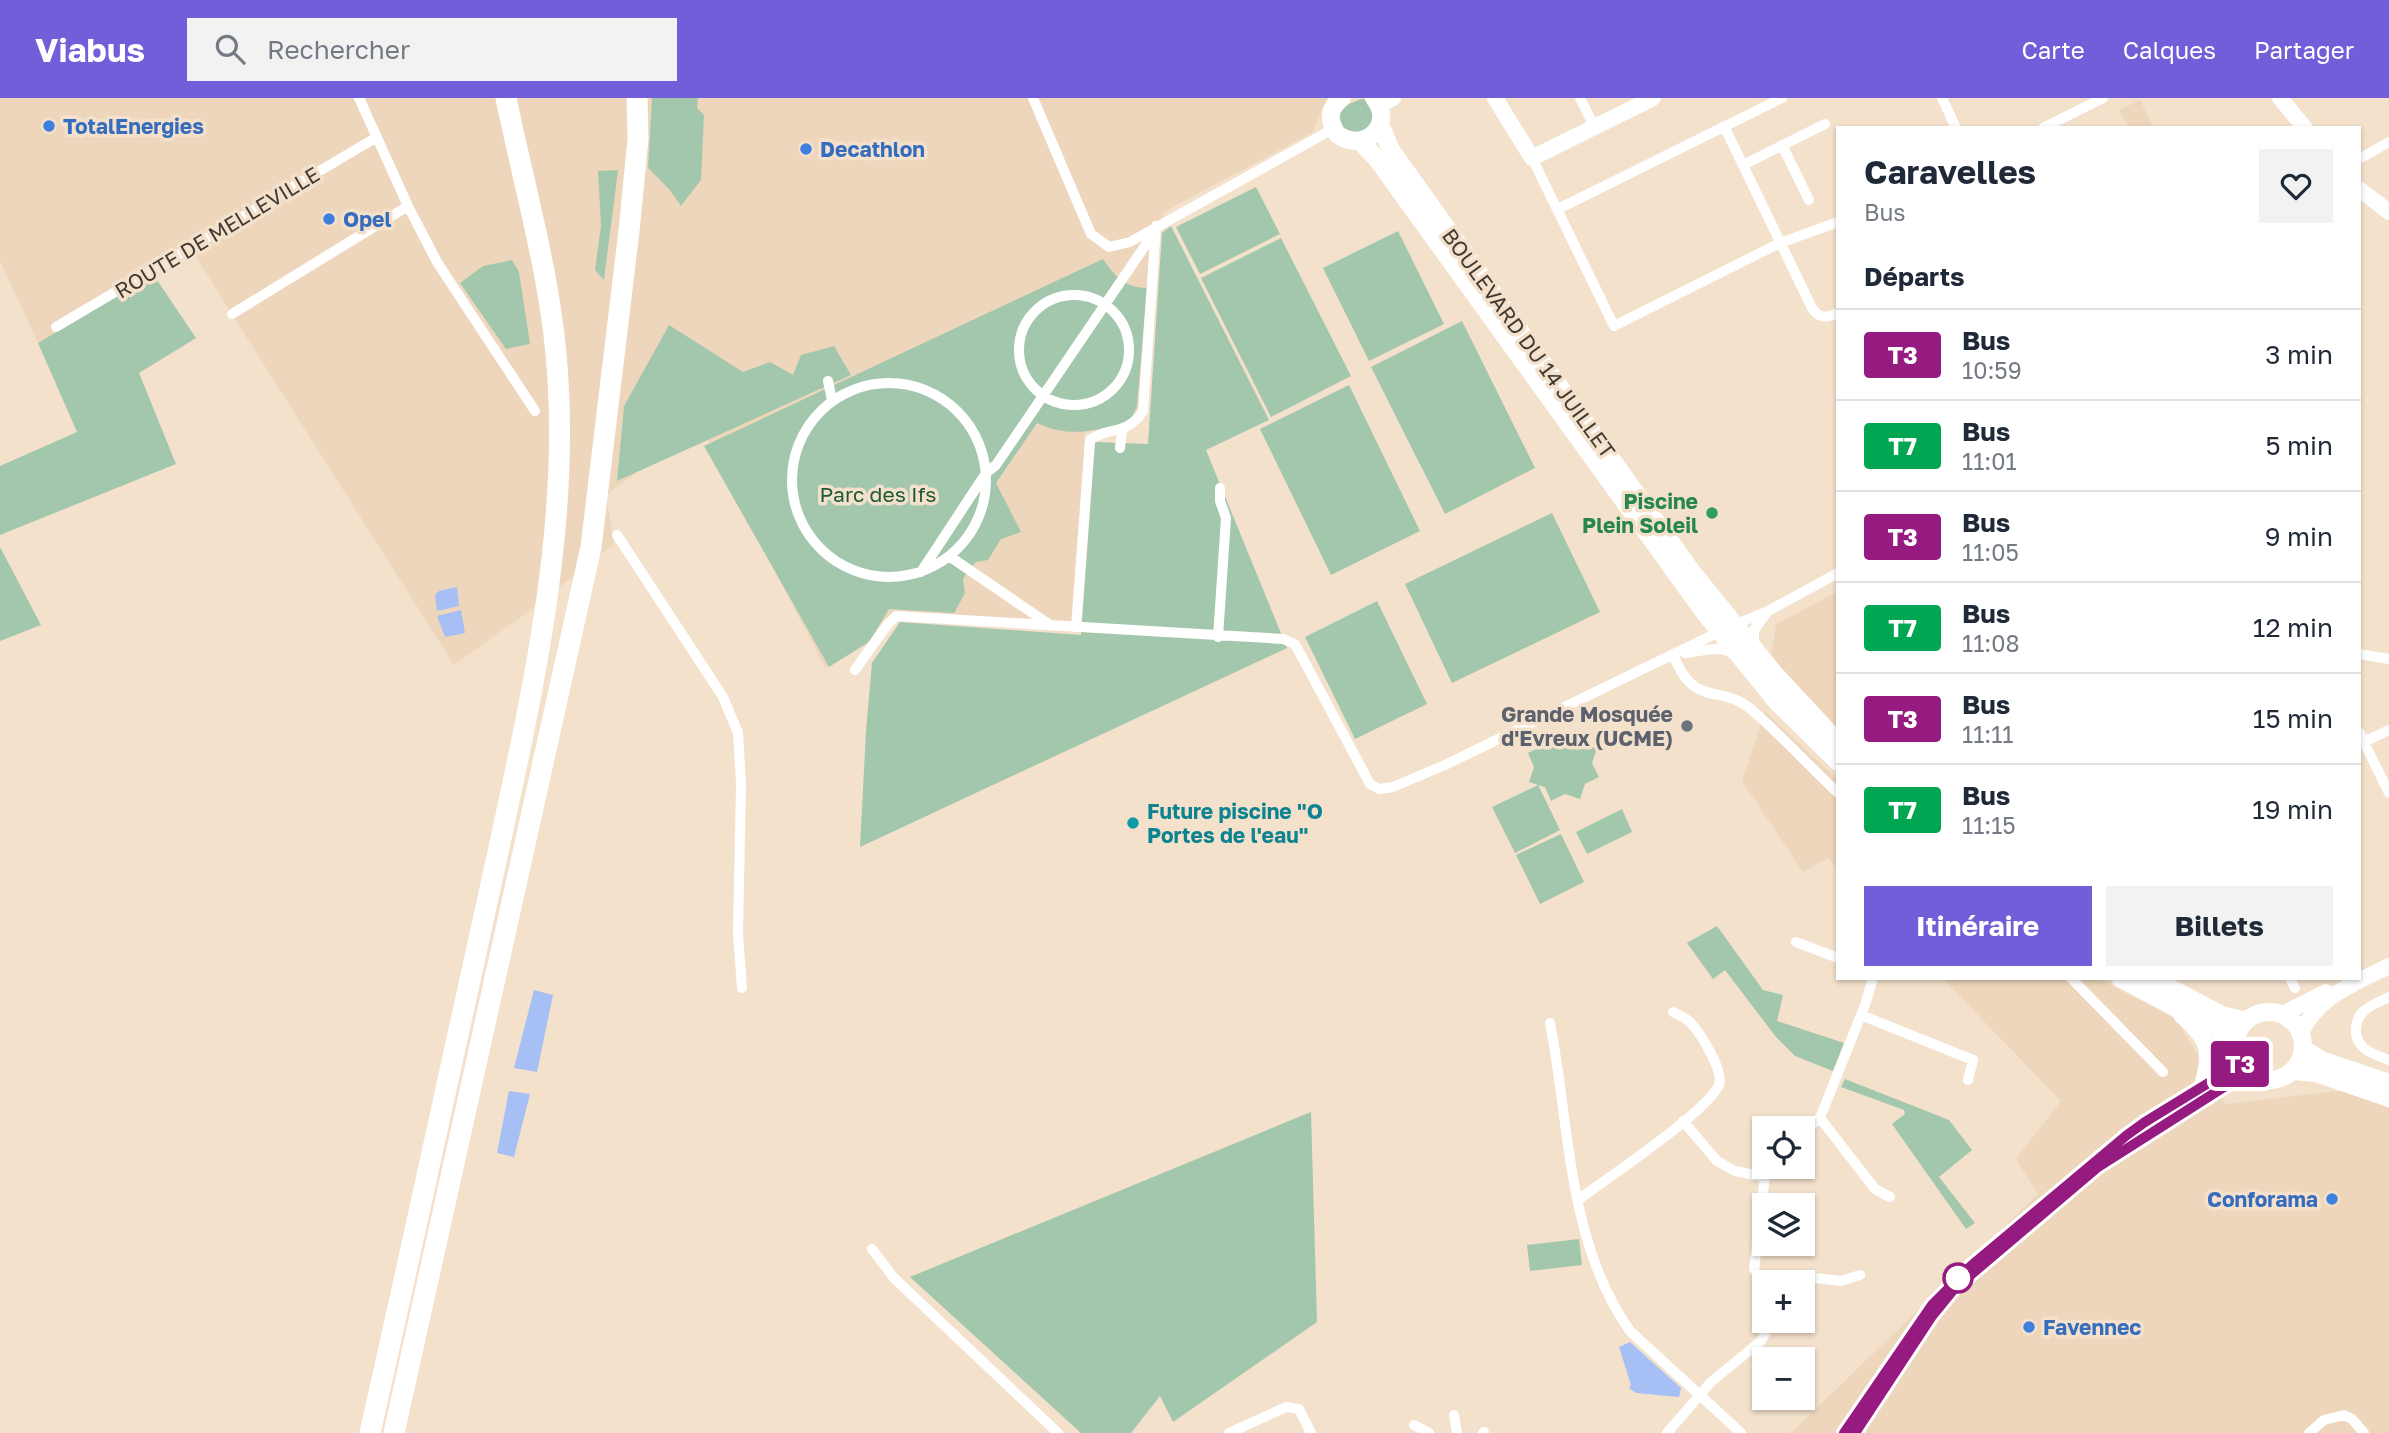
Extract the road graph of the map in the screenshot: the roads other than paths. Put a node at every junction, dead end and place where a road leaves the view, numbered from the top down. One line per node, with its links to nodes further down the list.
1 (359, 98): 23 (street)
2 (506, 98): 111 (highway)
3 (637, 98): 112 (highway)
4 (1033, 98): 36 (street)
5 (1495, 98): 27 (main road)
6 (1580, 98): 17 (street)
7 (1653, 98): 17 (main road)
8 (1782, 98): 18 (street)
9 (1942, 98): 19 (street)
10 (2103, 98): 14 (street)
11 (2280, 98): 21 (main road)
12 (1339, 99): 22 (main road)
13 (1382, 100): 15 (main road, BOULEVARD DU 14 JUILLET)
14 (2088, 101): 20 (street)
15 (1380, 124): 24 (main road); 55 (main road, BOULEVARD DU 14 JUILLET)
16 (1825, 124): 26 (street)
17 (1594, 126): 27 (main road)
18 (1724, 126): 29 (street); 33 (street)
19 (1955, 126)
20 (2046, 126)
21 (2303, 126)
22 (1333, 129): 24 (main road, BOULEVARD DU 14 JUILLET); 36 (street)
23 (377, 137): 32 (street); 41 (street, ROUTE DE MELLEVILLE)
24 (1360, 141): 55 (main road, BOULEVARD DU 14 JUILLET)
25 (2389, 142): 28 (street)
26 (1782, 145): 29 (street); 31 (street)
27 (1532, 158): 33 (street)
28 (2361, 158)
29 (1743, 165): 37 (street)
30 (2361, 191): 34 (main road)
31 (1809, 200)
32 (408, 206): 39 (street); 45 (street)
33 (1558, 209): 37 (street)
34 (2389, 212)
35 (1836, 223): 37 (street)
36 (1156, 228): 38 (street); 46 (street)
37 (1780, 243): 40 (street)
38 (1105, 304): 43 (street); 43 (street); 43 (street)
39 (232, 314)
40 (1836, 314)
41 (56, 327)
42 (828, 381): 44 (street)
43 (1043, 395): 48 (street)
44 (832, 400): 48 (street); 52 (street)
45 (535, 411)
46 (1122, 430): 47 (street); 57 (street)
47 (1121, 448)
48 (986, 473): 51 (street); 52 (street)
49 (1220, 488): 58 (street)
50 (617, 535): 77 (street)
51 (949, 556): 52 (street); 56 (street)
52 (921, 572)
53 (1836, 574): 54 (street)
54 (1765, 615): 55 (street); 60 (street)
55 (1726, 624): 59 (street); 60 (main road, BOULEVARD DU 14 JUILLET)
56 (1053, 626): 57 (street); 63 (street)
57 (1076, 627): 58 (street)
58 (1218, 637): 59 (street)
59 (1676, 653): 60 (street); 68 (street)
60 (1747, 654): 65 (main road, BOULEVARD DU 14 JUILLET); 67 (main road, BOULEVARD DU 14 JUILLET)
61 (2361, 654): 62 (street)
62 (2389, 659)
63 (855, 670)
64 (2389, 730): 66 (street)
65 (1836, 739)
66 (2361, 739): 69 (street)
67 (1836, 760)
68 (1836, 791)
69 (2389, 793)
70 (1796, 942): 71 (street)
71 (1836, 957)
72 (2389, 966): 78 (main road)
73 (1872, 980): 83 (street)
74 (2073, 980): 90 (street)
75 (2124, 980): 80 (main road)
76 (2155, 980): 84 (main road)
77 (742, 988)
78 (2346, 988): 82 (main road); 86 (main road)
79 (2389, 997): 88 (street)
80 (2169, 1004): 87 (main road); 94 (main road)
81 (1673, 1012): 97 (street)
82 (2283, 1014): 84 (main road); 86 (main road)
83 (1861, 1015): 92 (street); 96 (street)
84 (2245, 1021): 87 (main road)
85 (1550, 1023): 102 (street)
86 (2302, 1040): 89 (main road); 93 (main road)
87 (2236, 1049): 91 (main road); 94 (main road)
88 (2389, 1060)
89 (2292, 1071): 91 (main road); 95 (main road)
90 (2163, 1072)
91 (2251, 1075): 121 (main road)
92 (1968, 1080)
93 (2389, 1083)
94 (2202, 1086): 120 (main road)
95 (2389, 1098)
96 (1820, 1118): 98 (street); 101 (street)
97 (1683, 1121): 99 (street); 102 (street)
98 (1815, 1122)
99 (1752, 1172)
100 (1764, 1179): 104 (street)
101 (1890, 1197)
102 (1577, 1200): 108 (street)
103 (872, 1249): 113 (street)
104 (1754, 1270)
105 (1860, 1275): 106 (street)
106 (1815, 1278)
107 (1765, 1333): 108 (street)
108 (1699, 1395): 118 (street); 119 (street)
109 (1454, 1415): 117 (street)
110 (1414, 1425): 116 (street)
111 (370, 1433)
112 (394, 1433)
113 (1058, 1433)
114 (1229, 1433): 115 (street)
115 (1311, 1433)
116 (1429, 1433)
117 (1457, 1433)
118 (1667, 1433)
119 (1741, 1433)
120 (1844, 1433)
121 (1855, 1433)
122 (2309, 1433): 123 (street)
123 (2364, 1433)

